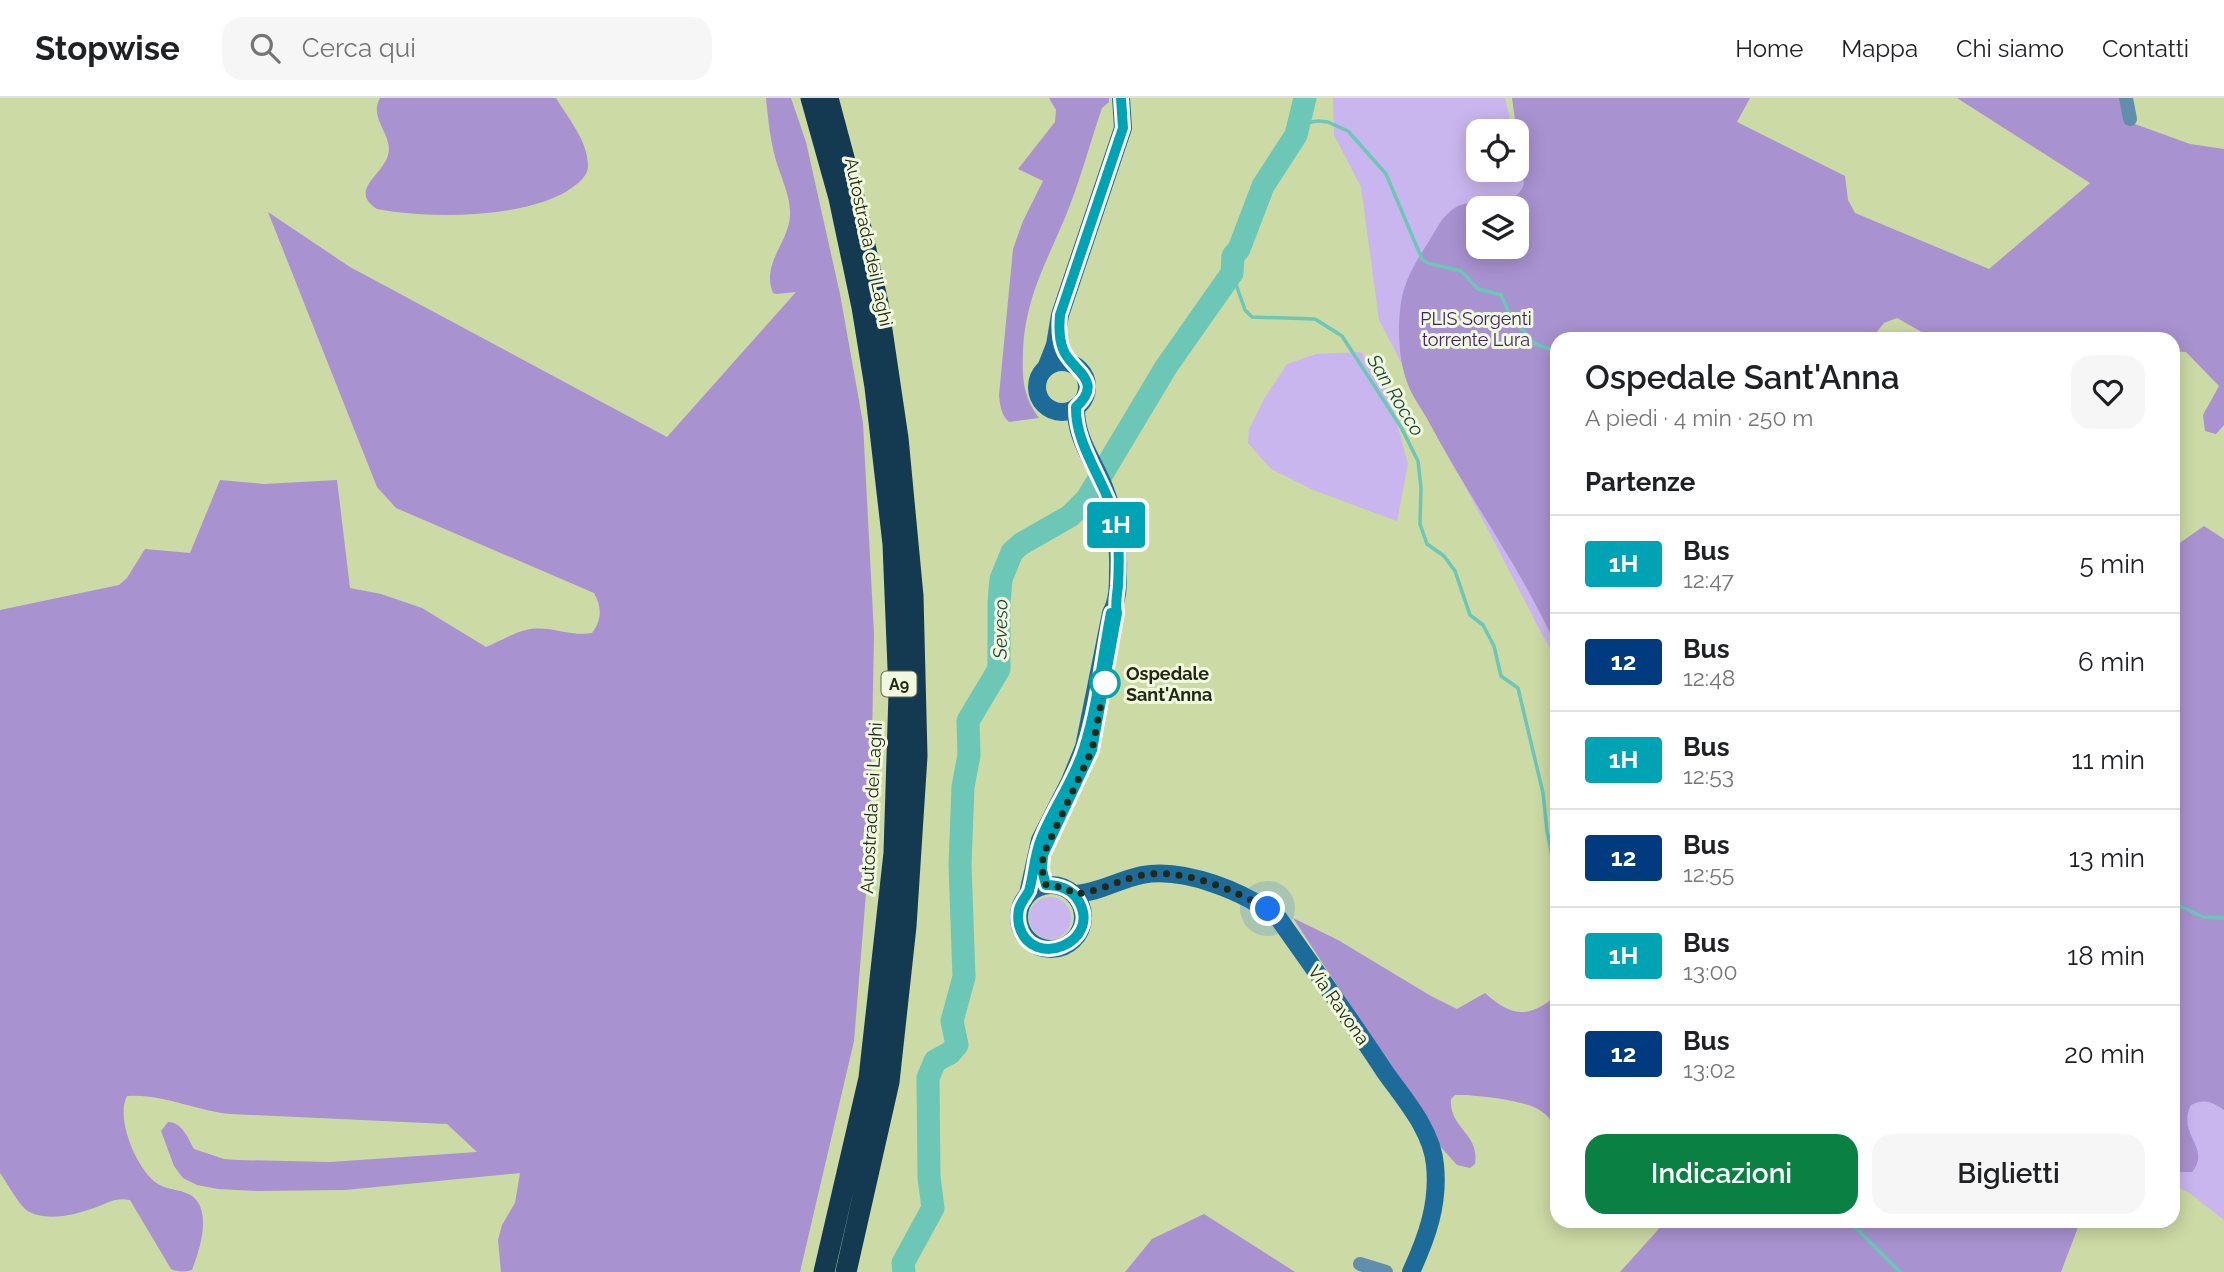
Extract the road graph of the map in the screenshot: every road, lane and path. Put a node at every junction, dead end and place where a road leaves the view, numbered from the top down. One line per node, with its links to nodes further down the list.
1 (811, 98): 19 (highway, Autostrada dei Laghi / A9)
2 (828, 98): 20 (highway, Autostrada dei Laghi / A9)
3 (1121, 98): 6 (street)
4 (2126, 98): 5 (street)
5 (2130, 119)
6 (1059, 326): 7 (street); 8 (street)
7 (1073, 364): 8 (street); 9 (street)
8 (1046, 368): 10 (street)
9 (1076, 407): 10 (street); 11 (street)
10 (1056, 411): 11 (street)
11 (1087, 451): 12 (street)
12 (1115, 605): 13 (street); 15 (street)
13 (1046, 885): 15 (street); 16 (street)
14 (1097, 891): 16 (street, Via Ravona); 17 (street); 23 (street, Via Ravona)
15 (1028, 894): 17 (street)
16 (1074, 894): 17 (street)
17 (1083, 914)
18 (1360, 1264): 21 (street)
19 (824, 1272)
20 (846, 1272)
21 (1386, 1272)
22 (1405, 1272): 23 (street)
23 (1412, 1272)

